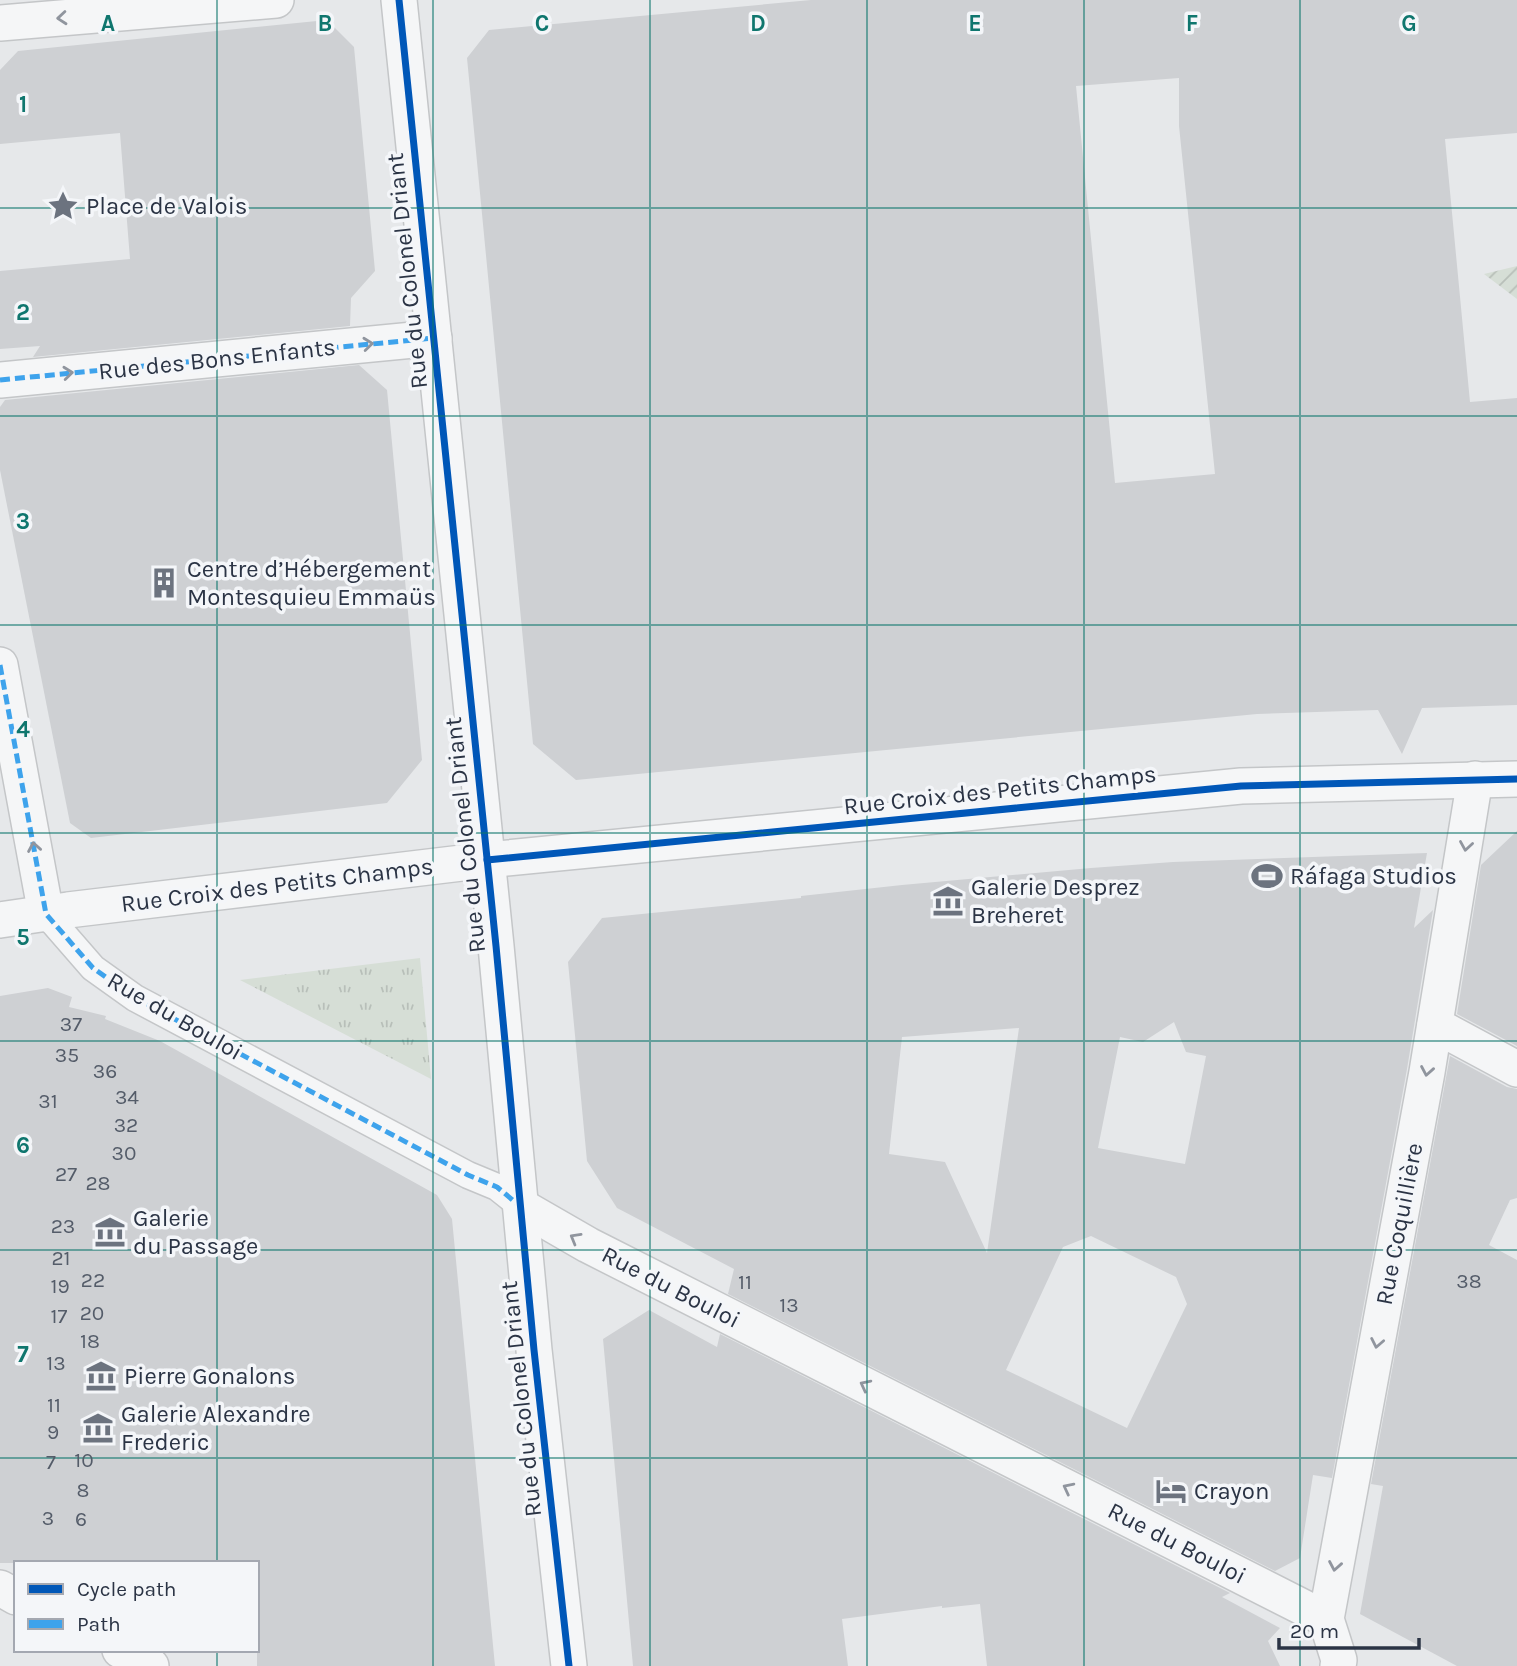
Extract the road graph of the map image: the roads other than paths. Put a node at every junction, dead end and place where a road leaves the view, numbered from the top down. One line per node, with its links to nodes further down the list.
1 (276, 0): 3 (street, one-way to 3)
2 (399, 0): 4 (street, Rue du Colonel Driant)
3 (0, 23)
4 (434, 338): 5 (street, Rue des Bons Enfants, one-way to 4); 9 (street, Rue du Colonel Driant)
5 (0, 380)
6 (0, 665): 10 (street, one-way to 6)
7 (1475, 779): 8 (street, Rue Croix des Petits Champs); 9 (street, Rue Croix des Petits Champs); 12 (street, Rue Coquillière, one-way to 12)
8 (1517, 779)
9 (487, 860): 10 (street, Rue Croix des Petits Champs); 14 (street, Rue du Colonel Driant)
10 (46, 914): 11 (street, Rue Croix des Petits Champs); 14 (street, Rue du Bouloi)
11 (0, 920)
12 (1435, 1024): 13 (street); 15 (street, Rue Coquillière, one-way to 15)
13 (1517, 1069)
14 (522, 1207): 15 (street, Rue du Bouloi, one-way to 14); 19 (street, Rue du Colonel Driant)
15 (1326, 1619): 17 (street, Rue Coquillière)
16 (124, 1652): 18 (street)
17 (1343, 1664)
18 (151, 1666)
19 (569, 1666)

